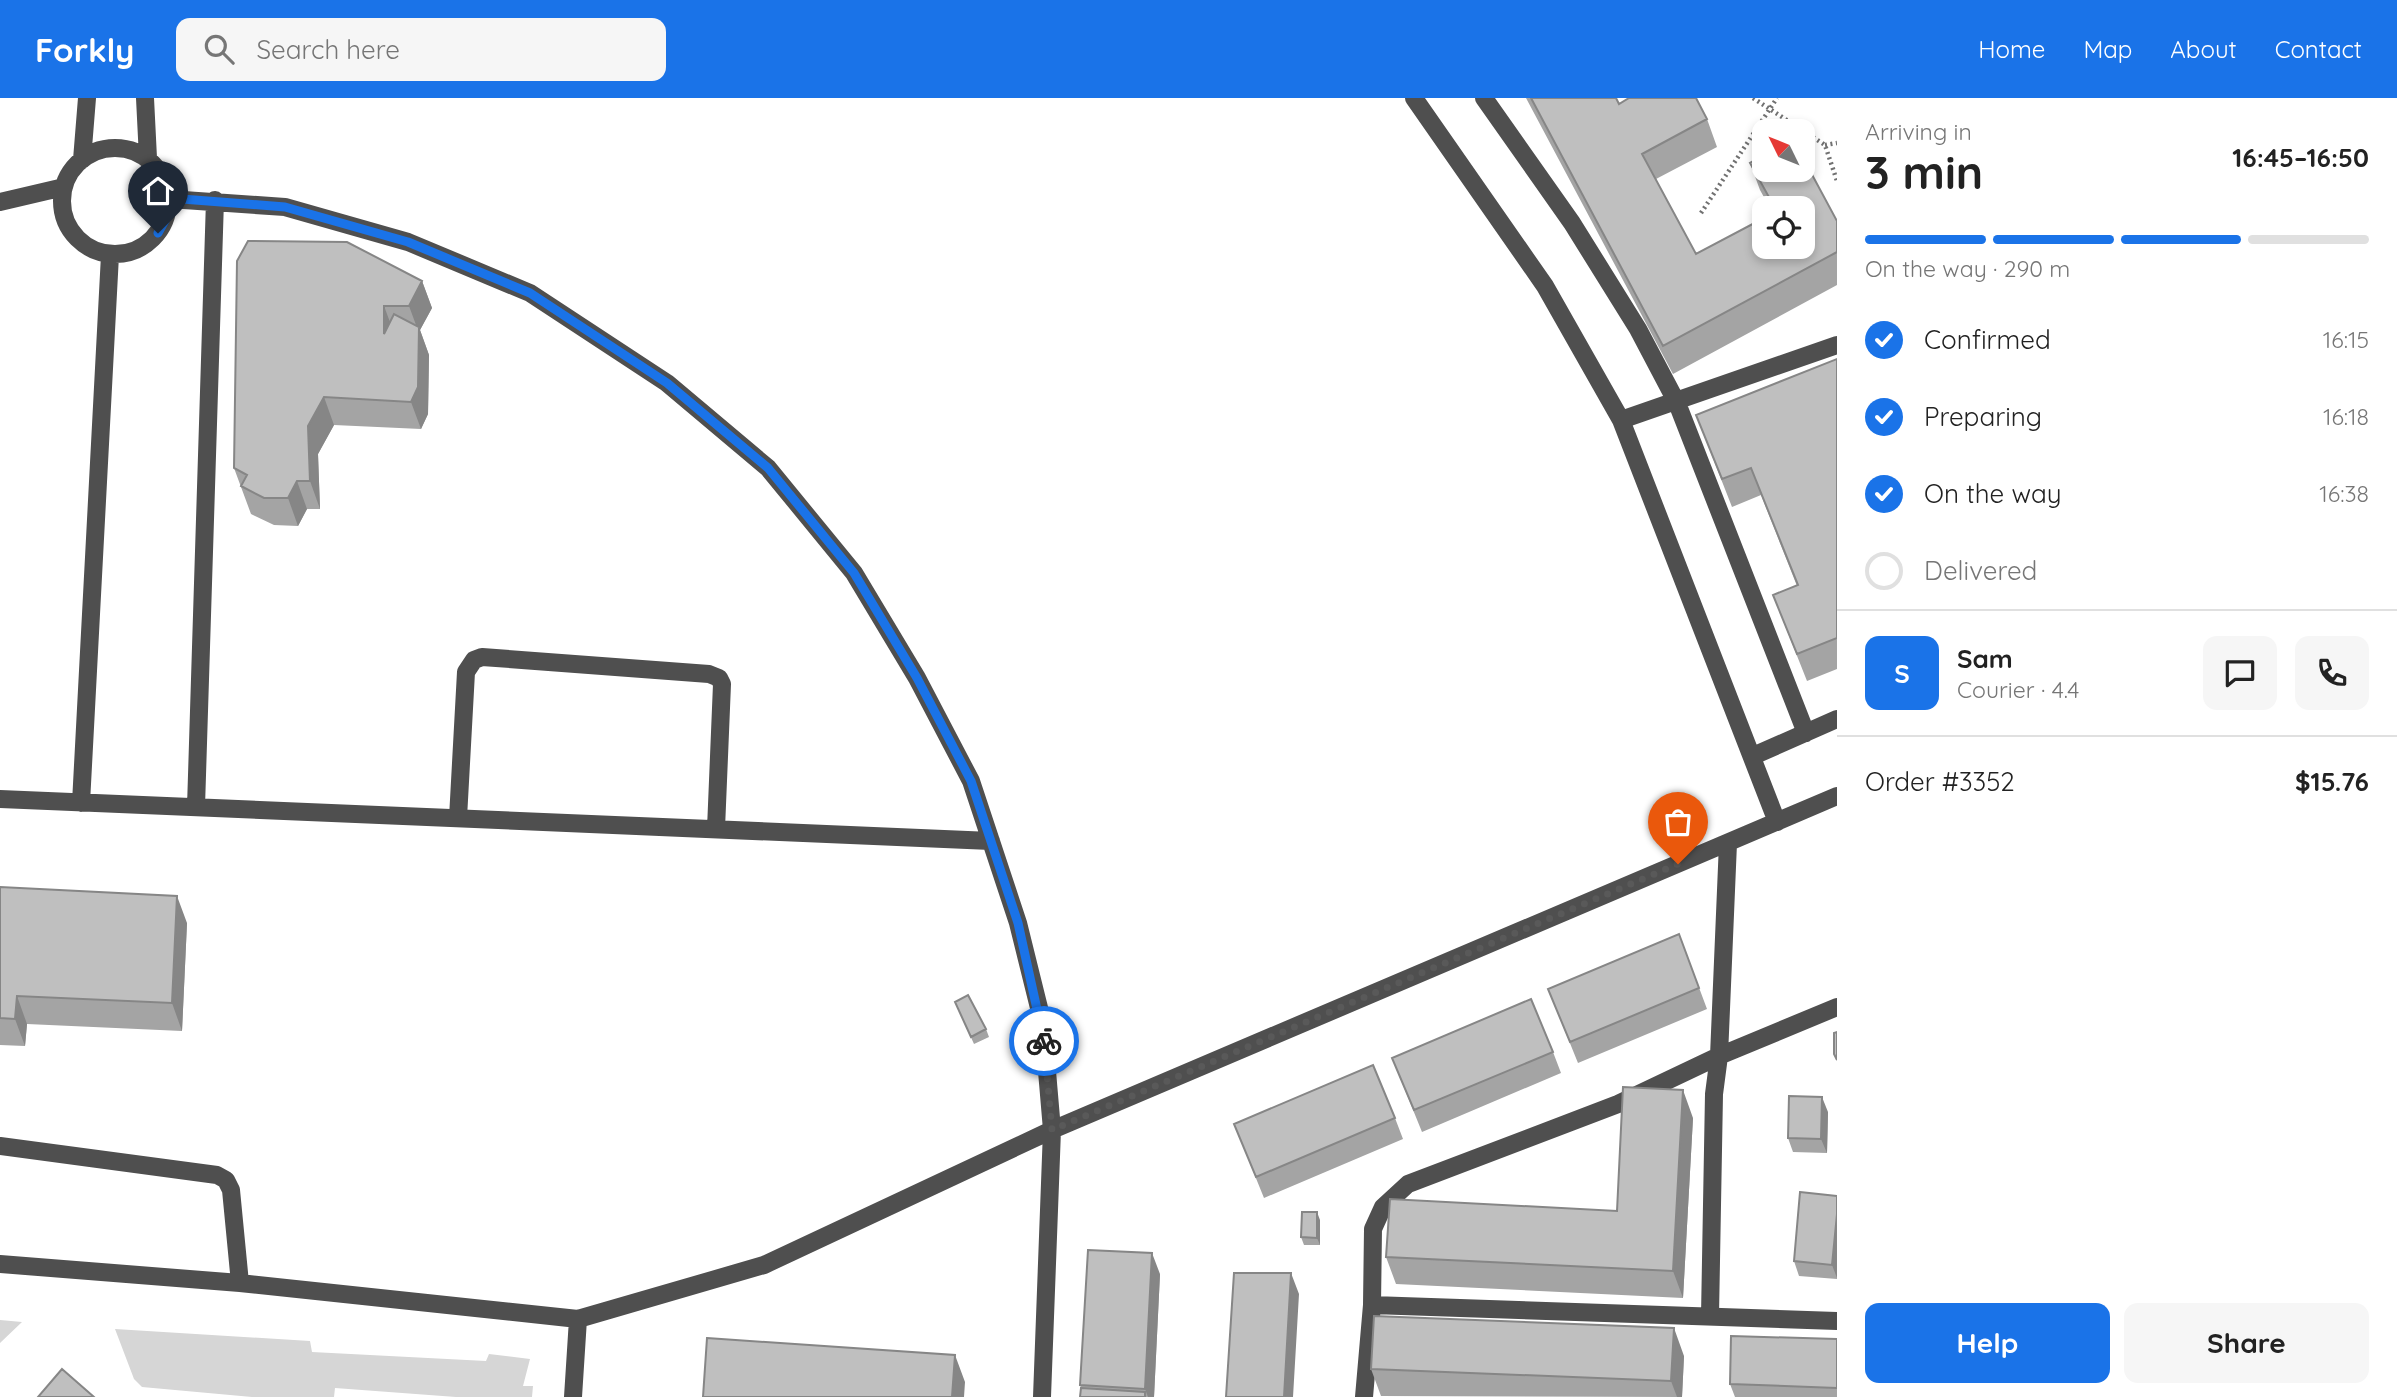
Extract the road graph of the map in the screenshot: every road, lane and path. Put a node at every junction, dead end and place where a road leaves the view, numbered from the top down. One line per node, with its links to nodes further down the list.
1 (87, 98): 8 (street)
2 (145, 98): 12 (street)
3 (1414, 98): 23 (street)
4 (1484, 98): 22 (street)
5 (1754, 98): 7 (path)
6 (1777, 98): 7 (path)
7 (1770, 109): 10 (path); 19 (path)
8 (84, 129): 11 (street); 13 (street)
9 (1837, 143): 10 (path)
10 (1825, 145): 14 (path)
11 (109, 148): 12 (street); 13 (street)
12 (148, 159): 16 (street)
13 (82, 160): 15 (street)
14 (1837, 181)
15 (64, 187): 18 (street); 20 (street)
16 (169, 198): 17 (street); 20 (street)
17 (215, 200): 30 (street); 34 (street)
18 (0, 202)
19 (1700, 213)
20 (110, 255): 29 (street)
21 (1837, 345): 22 (street)
22 (1676, 402): 23 (street); 25 (street)
23 (1621, 420): 26 (street)
24 (1837, 719): 25 (street)
25 (1806, 733): 26 (street)
26 (1753, 756): 32 (street)
27 (1837, 796): 32 (street)
28 (0, 799): 29 (street)
29 (81, 803): 30 (street)
30 (196, 807): 31 (street)
31 (458, 818): 33 (street); 33 (street)
32 (1777, 822): 35 (street)
33 (716, 829): 34 (street)
34 (991, 841): 38 (street)
35 (1728, 843): 37 (street); 38 (street)
36 (1837, 1007): 37 (street)
37 (1719, 1056): 42 (street); 43 (street)
38 (1052, 1130): 44 (street); 47 (street)
39 (0, 1146): 41 (street)
40 (0, 1264): 41 (street)
41 (240, 1283): 44 (street)
42 (1372, 1305): 43 (street); 48 (street)
43 (1710, 1316): 45 (street)
44 (578, 1318): 46 (street)
45 (1837, 1321)
46 (573, 1397)
47 (1042, 1397)
48 (1364, 1397)

